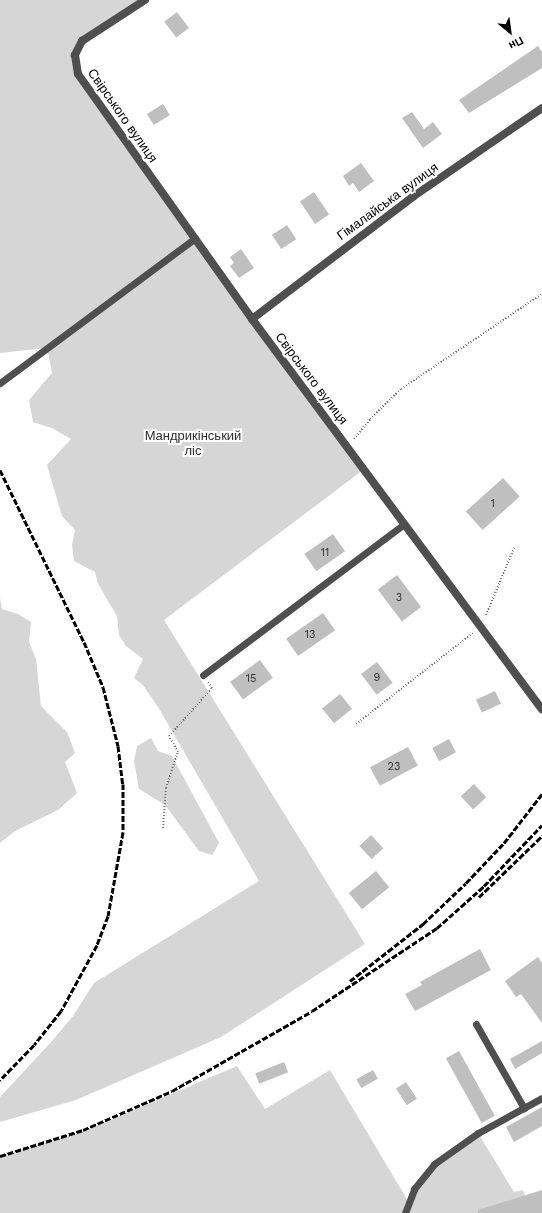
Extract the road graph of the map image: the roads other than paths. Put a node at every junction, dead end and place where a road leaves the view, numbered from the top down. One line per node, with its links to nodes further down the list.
1 (145, 0): 3 (street, Свірського вулиця)
2 (542, 108): 4 (street, Гімалайська вулиця)
3 (195, 238): 4 (street, Свірського вулиця); 5 (lane)
4 (252, 319): 6 (street, Свірського вулиця)
5 (0, 383)
6 (404, 524): 7 (lane); 8 (street, Свірського вулиця)
7 (203, 675)
8 (542, 709)
9 (476, 1024): 11 (lane)
10 (542, 1098): 11 (lane)
11 (524, 1108): 12 (lane)
12 (405, 1213)

